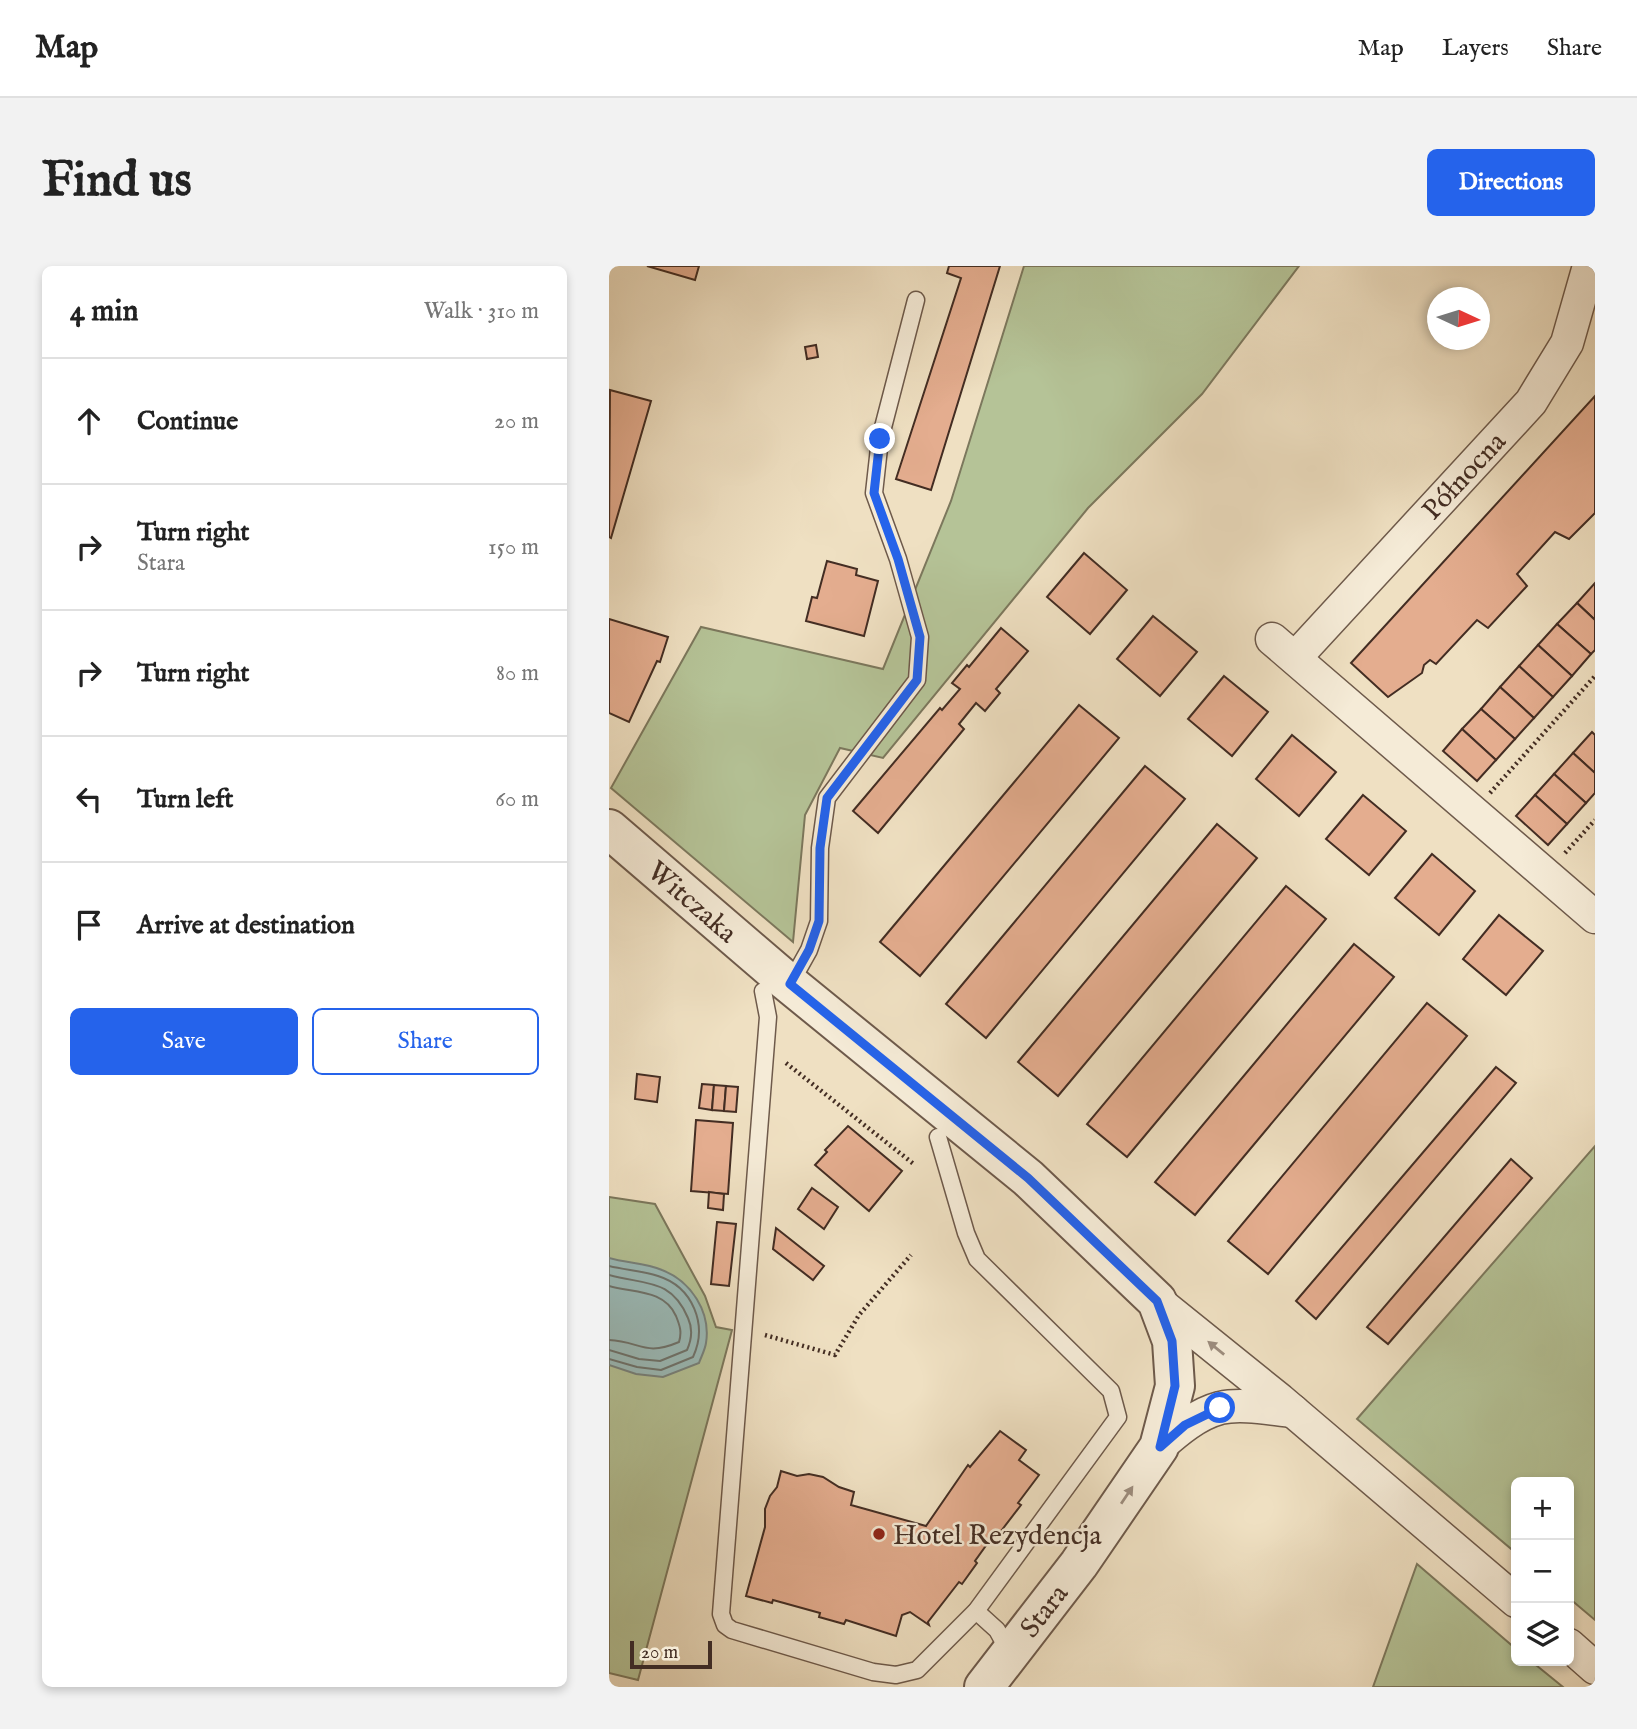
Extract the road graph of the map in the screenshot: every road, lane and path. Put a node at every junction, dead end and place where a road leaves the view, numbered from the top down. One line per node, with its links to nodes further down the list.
1 (1589, 266): 4 (street, Północna)
2 (916, 300): 9 (lane)
3 (1595, 676): 4 (path)
4 (1473, 812): 7 (street, Północna)
5 (1595, 820): 7 (path)
6 (609, 829): 9 (street, Witczaka)
7 (1545, 874): 8 (street, Północna)
8 (1594, 914)
9 (777, 983): 10 (lane); 11 (street, Stara)
10 (766, 1047): 12 (path); 15 (lane)
11 (946, 1127): 14 (street, Stara); 19 (lane)
12 (915, 1165)
13 (911, 1255): 15 (path)
14 (1157, 1301): 16 (street, one-way to 14); 17 (street, Stara)
15 (744, 1329): 19 (lane)
16 (1293, 1411): 17 (street); 18 (street)
17 (1160, 1447): 22 (street, Stara, one-way to 17)
18 (1511, 1597)
19 (976, 1611): 22 (lane)
20 (1574, 1649): 21 (street)
21 (1595, 1668)
22 (994, 1674)

